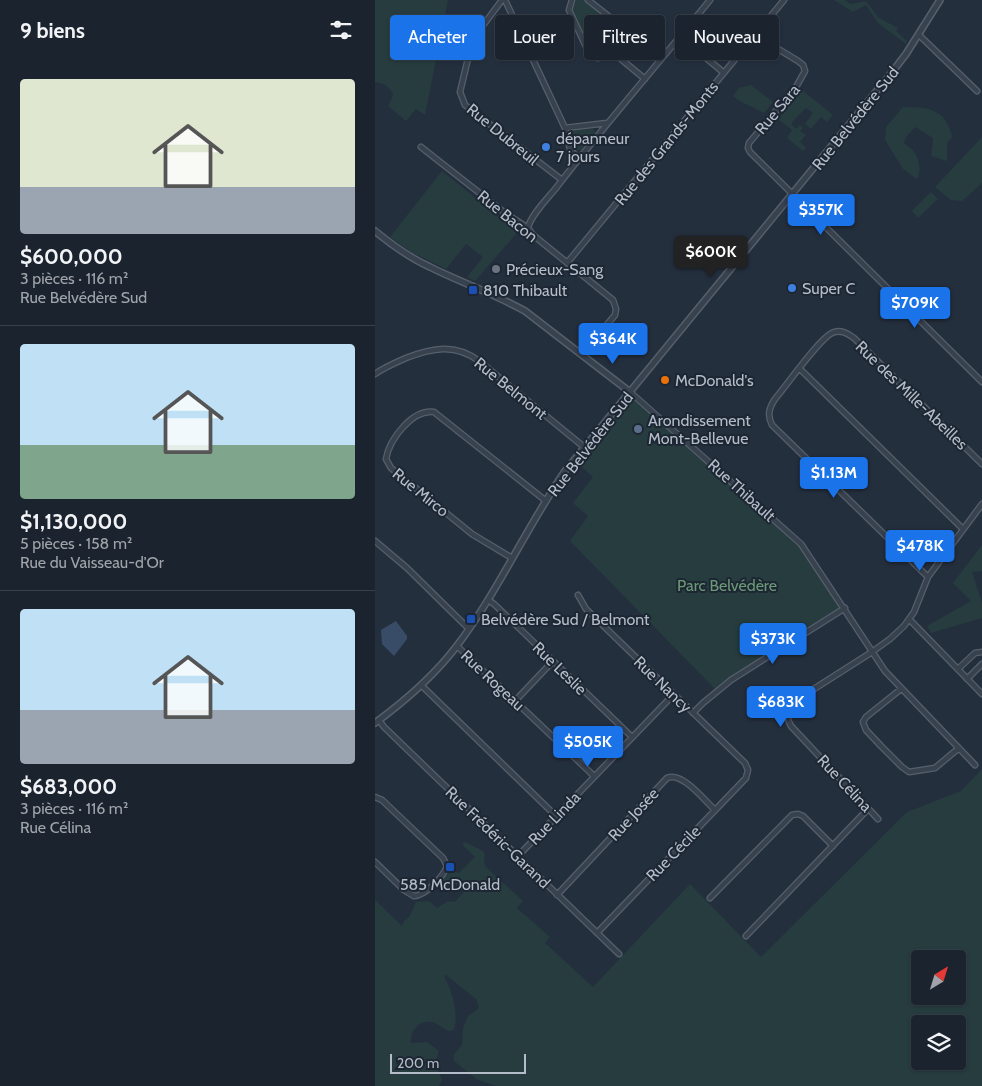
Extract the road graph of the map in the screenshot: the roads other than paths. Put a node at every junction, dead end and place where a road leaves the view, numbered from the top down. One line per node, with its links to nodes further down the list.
1 (504, 0): 21 (street); 24 (street, Rue Dubreuil)
2 (572, 0): 12 (street)
3 (588, 0): 7 (street)
4 (710, 0): 8 (street)
5 (784, 0): 9 (street, Rue des Grands-Monts)
6 (940, 0): 10 (street, Rue Belvédère Sud)
7 (607, 15)
8 (698, 15)
9 (772, 15)
10 (919, 35): 19 (street); 25 (street, Rue Belvédère Sud)
11 (675, 42): 18 (street)
12 (584, 43)
13 (779, 50): 25 (street, Rue Sara)
14 (622, 60): 18 (street)
15 (709, 60): 17 (street)
16 (735, 60): 17 (street, Rue des Grands-Monts)
17 (724, 73): 28 (street, Rue des Grands-Monts)
18 (645, 79): 20 (street)
19 (977, 91)
20 (607, 123): 21 (street); 23 (street)
21 (565, 128): 23 (street)
22 (421, 147): 26 (street, Rue Bacon)
23 (579, 159): 24 (street)
24 (562, 180): 26 (street)
25 (793, 195): 32 (street, Rue Sara); 33 (street, Rue Belvédère Sud)
26 (528, 228): 28 (street, Rue Bacon)
27 (375, 231): 29 (street, Rue Thibault)
28 (567, 263): 29 (street, Rue Bacon)
29 (583, 354): 33 (street, Rue Thibault)
30 (801, 368): 35 (street, Rue des Mille-Abeilles); 38 (street); 41 (street)
31 (375, 374): 34 (street, Rue Belmont)
32 (982, 382)
33 (630, 392): 34 (street, Rue Belvédère Sud); 44 (street, Rue Thibault)
34 (584, 447): 36 (street, Rue Belvédère Sud)
35 (982, 464)
36 (545, 501): 40 (street, Rue Belvédère Sud); 40 (street, Rue Mirco)
37 (982, 504): 38 (street)
38 (963, 529): 41 (street)
39 (375, 541): 46 (street)
40 (512, 558): 43 (street, Rue Belvédère Sud)
41 (928, 577): 45 (street)
42 (578, 595): 56 (street, Rue Nancy)
43 (488, 600): 46 (street, Rue Belvédère Sud); 50 (street, Rue Leslie)
44 (845, 608): 48 (street, Rue Thibault); 59 (street)
45 (910, 620): 48 (street); 52 (street)
46 (469, 630): 47 (street, Rue Belvédère Sud)
47 (457, 646): 54 (street, Rue Belvédère Sud); 58 (street, Rue Rogeau)
48 (873, 652): 55 (street, Rue Thibault); 67 (street, Rue Célina)
49 (982, 652): 52 (street)
50 (553, 661): 58 (street); 61 (street, Rue Leslie)
51 (982, 664): 53 (street)
52 (958, 669): 53 (street)
53 (967, 679): 57 (street)
54 (421, 685): 60 (street, Rue Belvédère Sud); 69 (street)
55 (901, 689): 62 (street, Rue Thibault); 62 (street)
56 (674, 694): 59 (street, Rue Nancy); 61 (street, Rue Linda)
57 (982, 694)
58 (515, 701): 65 (street, Rue Rogeau)
59 (693, 713): 64 (street, Rue Nancy)
60 (377, 722): 72 (street, Rue Frédéric-Garand)
61 (632, 737): 65 (street, Rue Linda)
62 (959, 748): 63 (street, Rue Thibault)
63 (975, 765)
64 (748, 773): 68 (street, Rue Cécile)
65 (594, 776): 69 (street, Rue Linda)
66 (375, 797): 73 (street)
67 (868, 809): 70 (street, Rue Célina); 71 (street)
68 (715, 810): 74 (street, Rue Josée); 76 (street, Rue Cécile)
69 (556, 816): 72 (street, Rue Linda)
70 (878, 819)
71 (833, 846): 75 (street); 77 (street)
72 (518, 856): 74 (street, Rue Frédéric-Garand)
73 (375, 862)
74 (557, 894): 76 (street, Rue Frédéric-Garand)
75 (710, 898)
76 (597, 932): 78 (street, Rue Frédéric-Garand)
77 (746, 936)
78 (619, 954)

